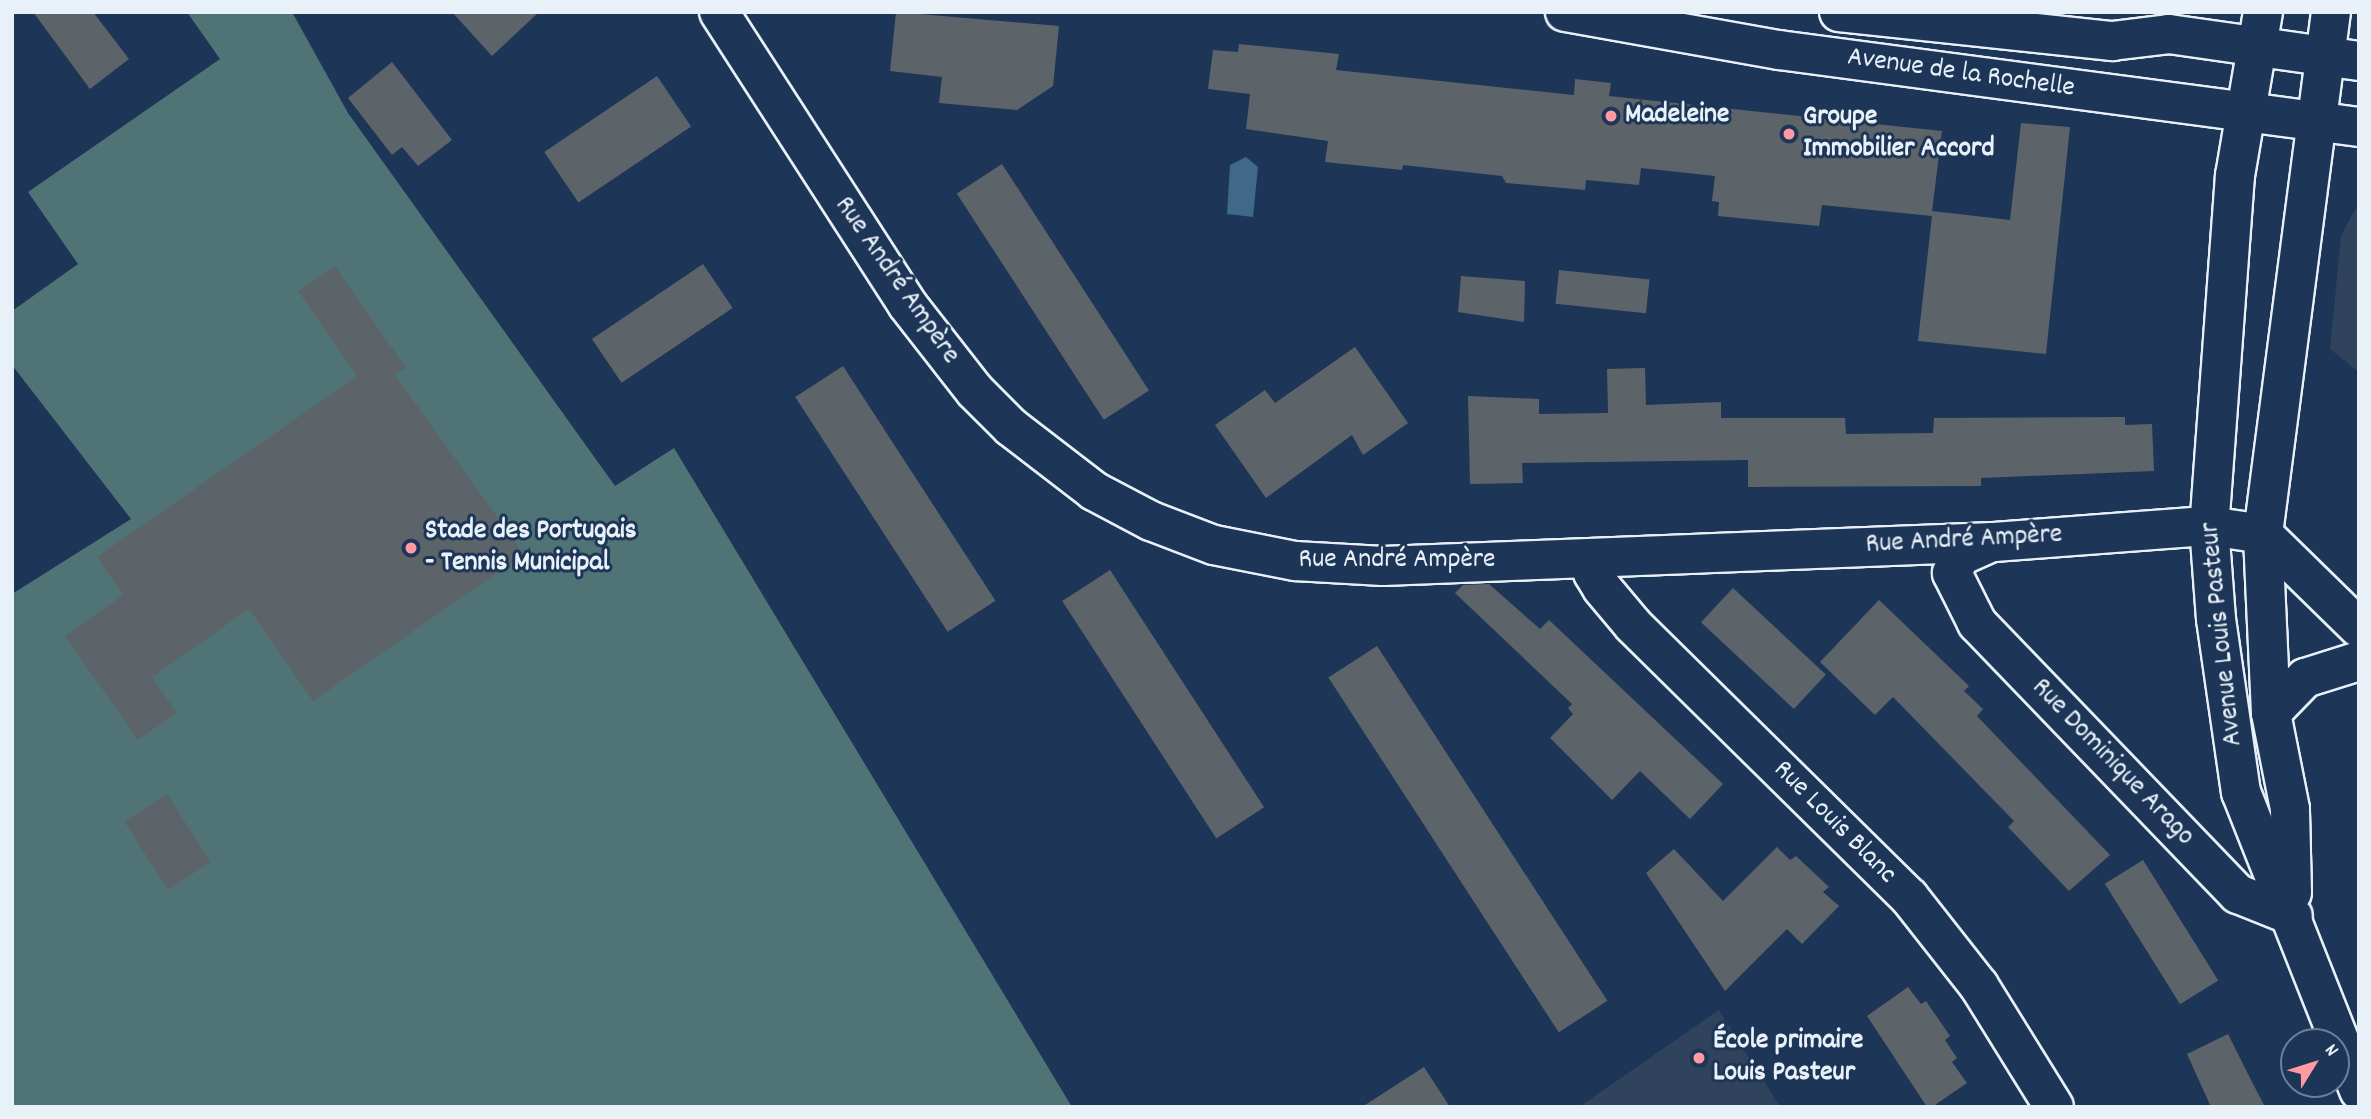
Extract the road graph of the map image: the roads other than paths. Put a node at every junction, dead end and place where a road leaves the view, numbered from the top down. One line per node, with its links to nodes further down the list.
1 (719, 12): 9 (street, Rue André Ampère)
2 (746, 12): 9 (street, Rue André Ampère)
3 (1565, 12): 10 (street, Avenue de la Rochelle)
4 (1839, 12): 6 (street, Avenue de la Rochelle)
5 (2330, 12): 8 (street, Avenue Louis Pasteur)
6 (2177, 23): 7 (street, Avenue de la Rochelle)
7 (2260, 29): 8 (street, Avenue de la Rochelle); 10 (street, Avenue Louis Pasteur)
8 (2342, 59): 11 (street, Avenue Louis Pasteur)
9 (753, 66): 17 (street, Rue André Ampère)
10 (2245, 111): 11 (street, Avenue de la Rochelle); 13 (street, Avenue Louis Pasteur)
11 (2316, 121): 12 (street, Avenue de la Rochelle); 14 (street, Avenue Louis Pasteur)
12 (2359, 127)
13 (2209, 526): 14 (street, Rue André Ampère); 15 (street, Rue André Ampère); 22 (street, Avenue Louis Pasteur)
14 (2263, 534): 19 (street); 21 (street, Avenue Louis Pasteur)
15 (1994, 542): 16 (street, Rue André Ampère); 18 (street)
16 (1915, 544): 17 (street, Rue André Ampère); 18 (street, Rue Dominique Arago)
17 (1592, 559): 24 (street, Rue Louis Blanc)
18 (1954, 582): 22 (street, Rue Dominique Arago)
19 (2359, 628)
20 (2359, 661): 21 (street)
21 (2271, 713): 22 (street, Avenue Louis Pasteur)
22 (2293, 916): 23 (street, Avenue Louis Pasteur)
23 (2359, 1090)
24 (2054, 1107)

